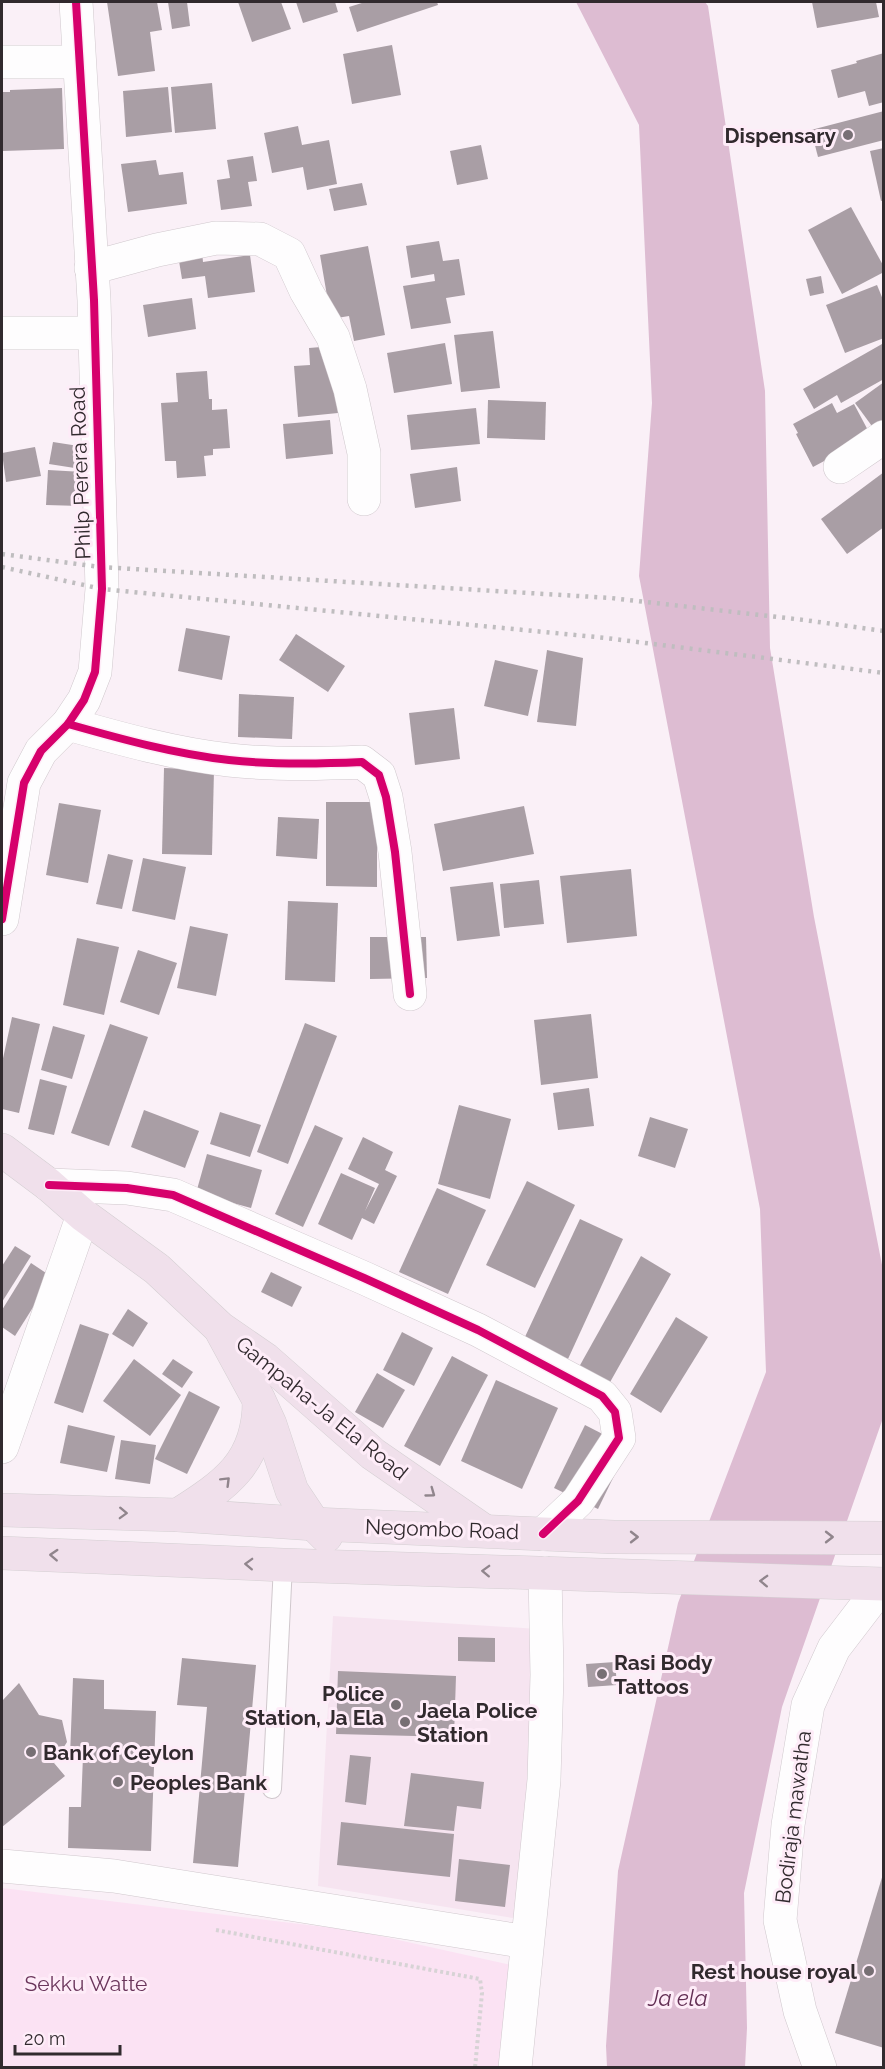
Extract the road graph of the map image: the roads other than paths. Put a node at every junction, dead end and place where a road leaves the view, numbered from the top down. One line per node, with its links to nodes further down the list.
1 (76, 2): 3 (street, Philp Perera Road)
2 (2, 62): 3 (street)
3 (78, 62): 4 (street, Philp Perera Road)
4 (91, 268): 6 (street, Philp Perera Road); 9 (street)
5 (2, 333): 6 (street)
6 (94, 333): 10 (street, Philp Perera Road)
7 (884, 437): 8 (street)
8 (840, 467)
9 (364, 499)
10 (68, 724): 11 (street, Philp Perera Road); 12 (street)
11 (2, 919)
12 (410, 994)
13 (2, 1150): 14 (highway, Gampaha-Ja Ela Road)
14 (49, 1185): 15 (highway, Gampaha-Ja Ela Road); 23 (street)
15 (83, 1215): 16 (highway, Gampaha-Ja Ela Road); 18 (street)
16 (220, 1328): 17 (highway, Gampaha-Ja Ela Road); 22 (highway, Gampaha-Ja Ela Road, one-way to 22)
17 (259, 1400): 20 (highway, one-way to 17); 21 (highway, Gampaha-Ja Ela Road)
18 (2, 1447)
19 (2, 1510): 20 (highway, Negombo Road, one-way to 20)
20 (178, 1515): 21 (highway, Negombo Road)
21 (314, 1524): 22 (highway, Negombo Road); 27 (highway, Gampaha-Ja Ela Road)
22 (483, 1530): 23 (highway, Negombo Road)
23 (543, 1534): 24 (highway, Negombo Road, one-way to 24)
24 (880, 1538)
25 (2, 1553): 26 (highway, Negombo Road, one-way to 25)
26 (283, 1565): 27 (highway, Negombo Road); 30 (lane)
27 (381, 1567): 28 (highway, Negombo Road, one-way to 27)
28 (559, 1573): 29 (highway, Negombo Road, one-way to 28); 32 (street)
29 (877, 1584): 34 (street, Bodiraja mawatha)
30 (272, 1789)
31 (2, 1866): 32 (street)
32 (527, 1942): 33 (street)
33 (515, 2067)
34 (820, 2067)

